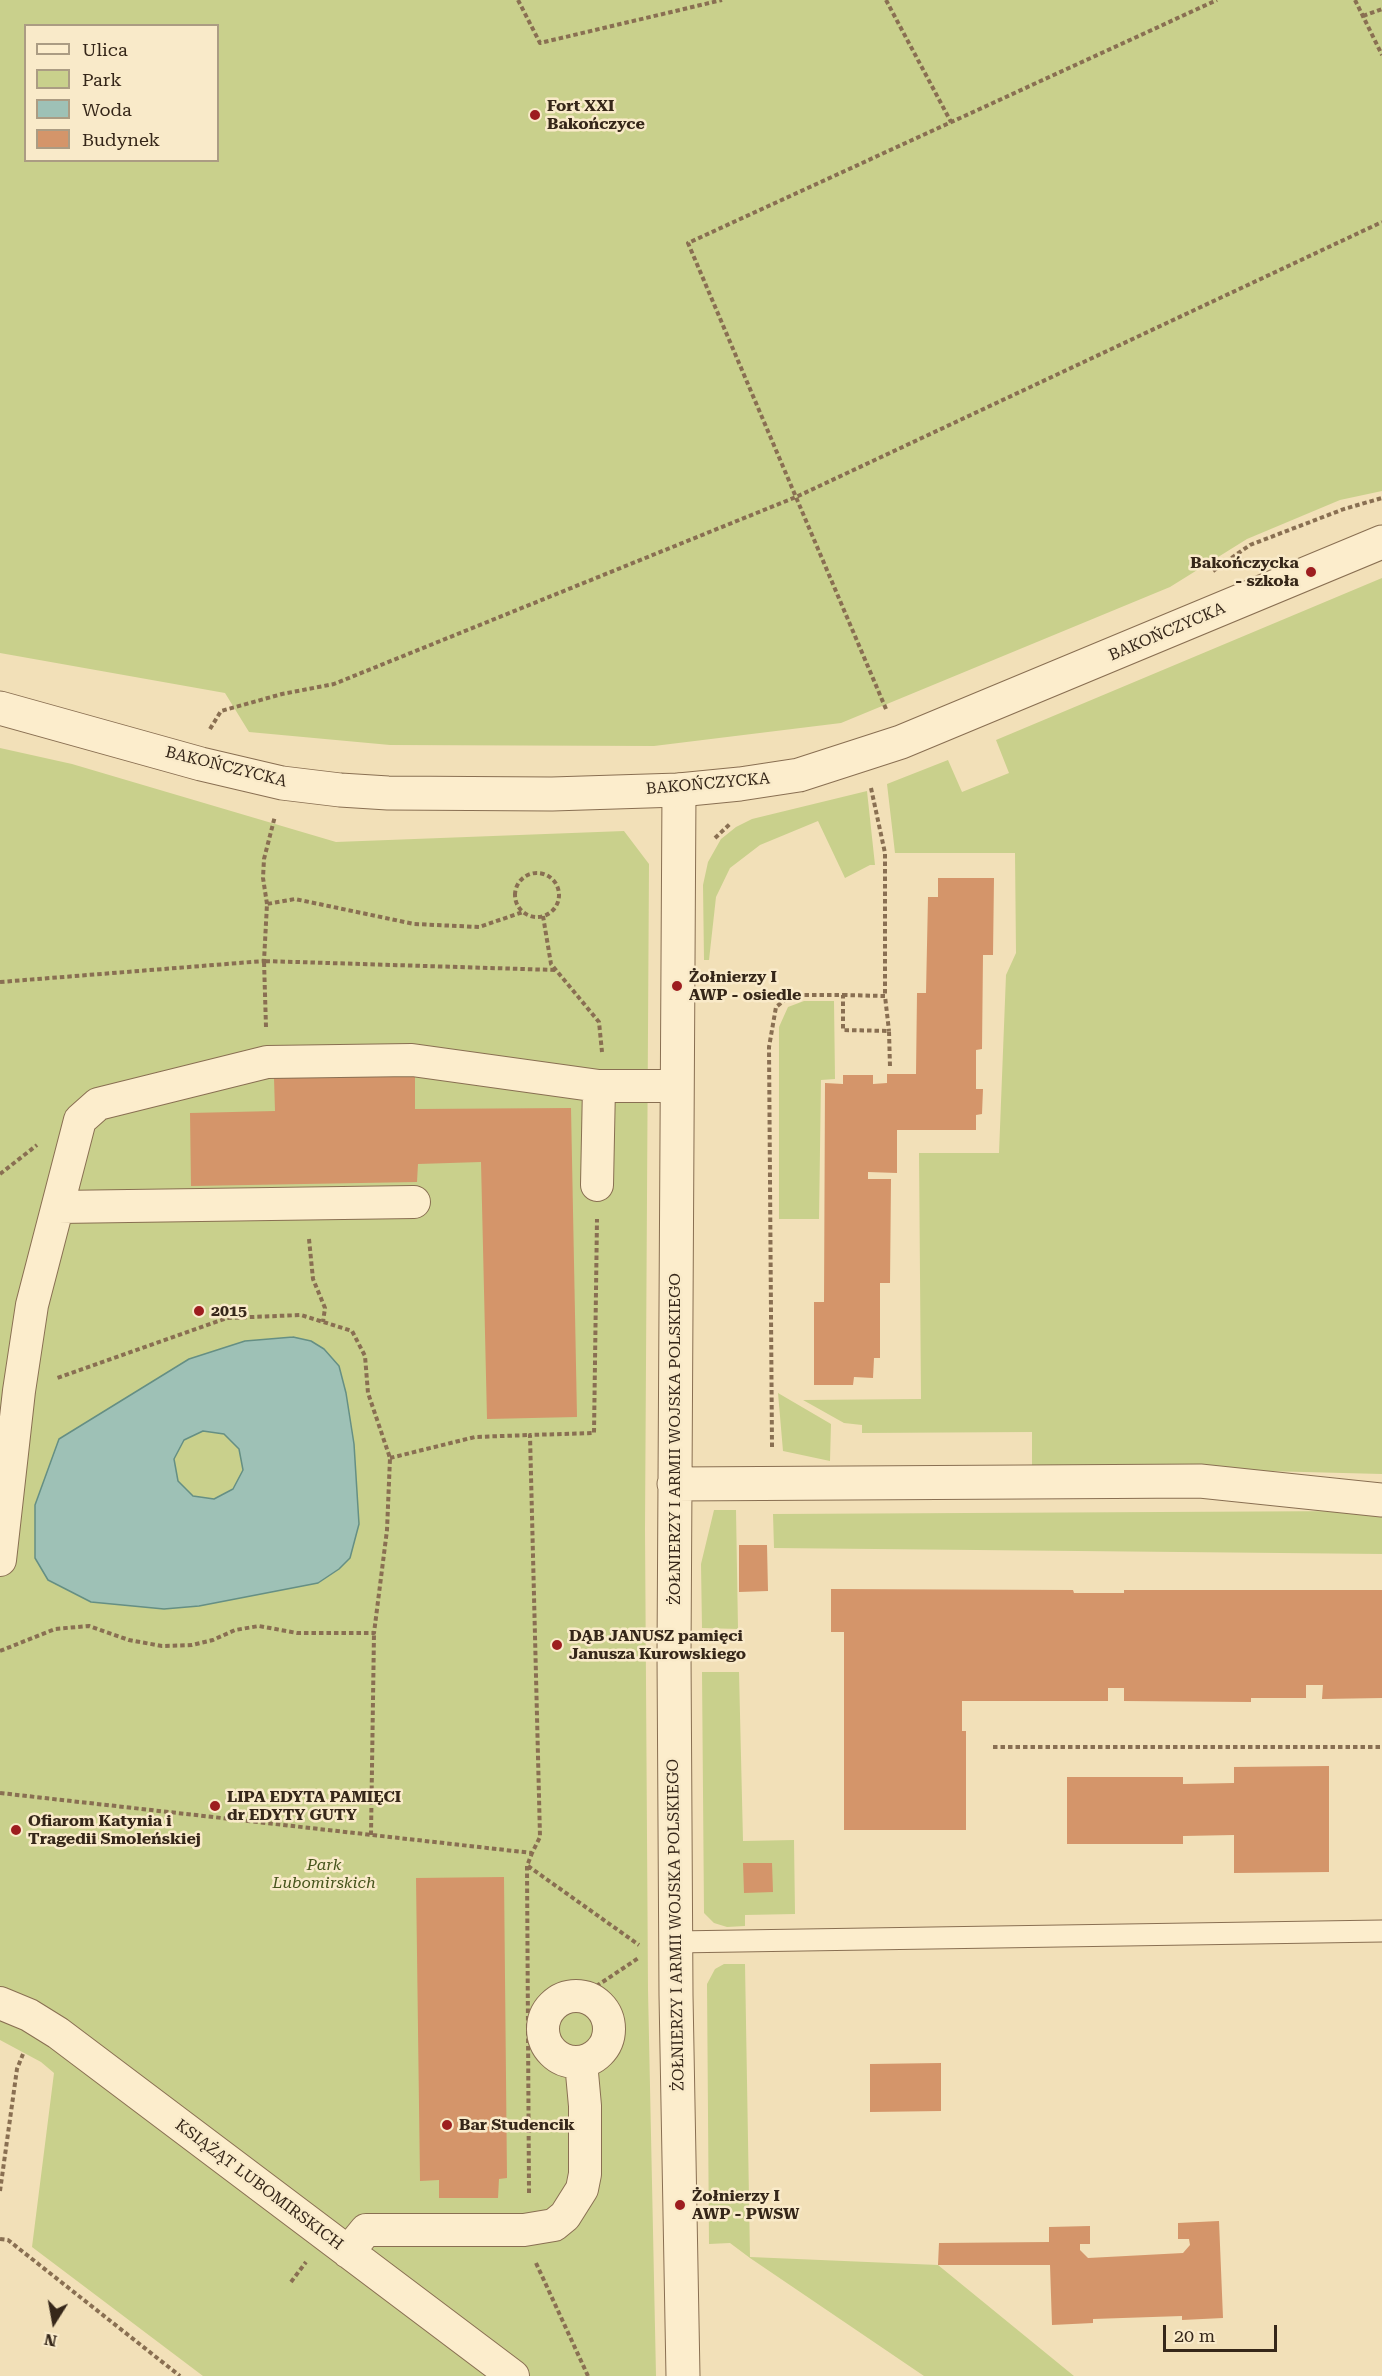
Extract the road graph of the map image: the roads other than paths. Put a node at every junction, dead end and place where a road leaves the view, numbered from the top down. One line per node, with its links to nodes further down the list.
1 (1382, 542): 3 (street, BAKOŃCZYCKA)
2 (0, 708): 3 (street, BAKOŃCZYCKA)
3 (679, 789): 5 (street, ŻOŁNIERZY I ARMII WOJSKA POLSKIEGO)
4 (599, 1086): 5 (street); 6 (street); 8 (street)
5 (676, 1086): 9 (street, ŻOŁNIERZY I ARMII WOJSKA POLSKIEGO)
6 (597, 1185)
7 (414, 1202): 8 (street)
8 (58, 1207): 11 (street)
9 (674, 1484): 10 (street); 13 (street, ŻOŁNIERZY I ARMII WOJSKA POLSKIEGO)
10 (1382, 1500)
11 (0, 1560)
12 (1382, 1931): 13 (lane)
13 (675, 1942): 18 (street, ŻOŁNIERZY I ARMII WOJSKA POLSKIEGO)
14 (0, 2003): 16 (street, KSIĄŻĄT LUBOMIRSKICH)
15 (581, 2062): 15 (street); 16 (street)
16 (348, 2252): 17 (street, KSIĄŻĄT LUBOMIRSKICH)
17 (513, 2376)
18 (683, 2376)

